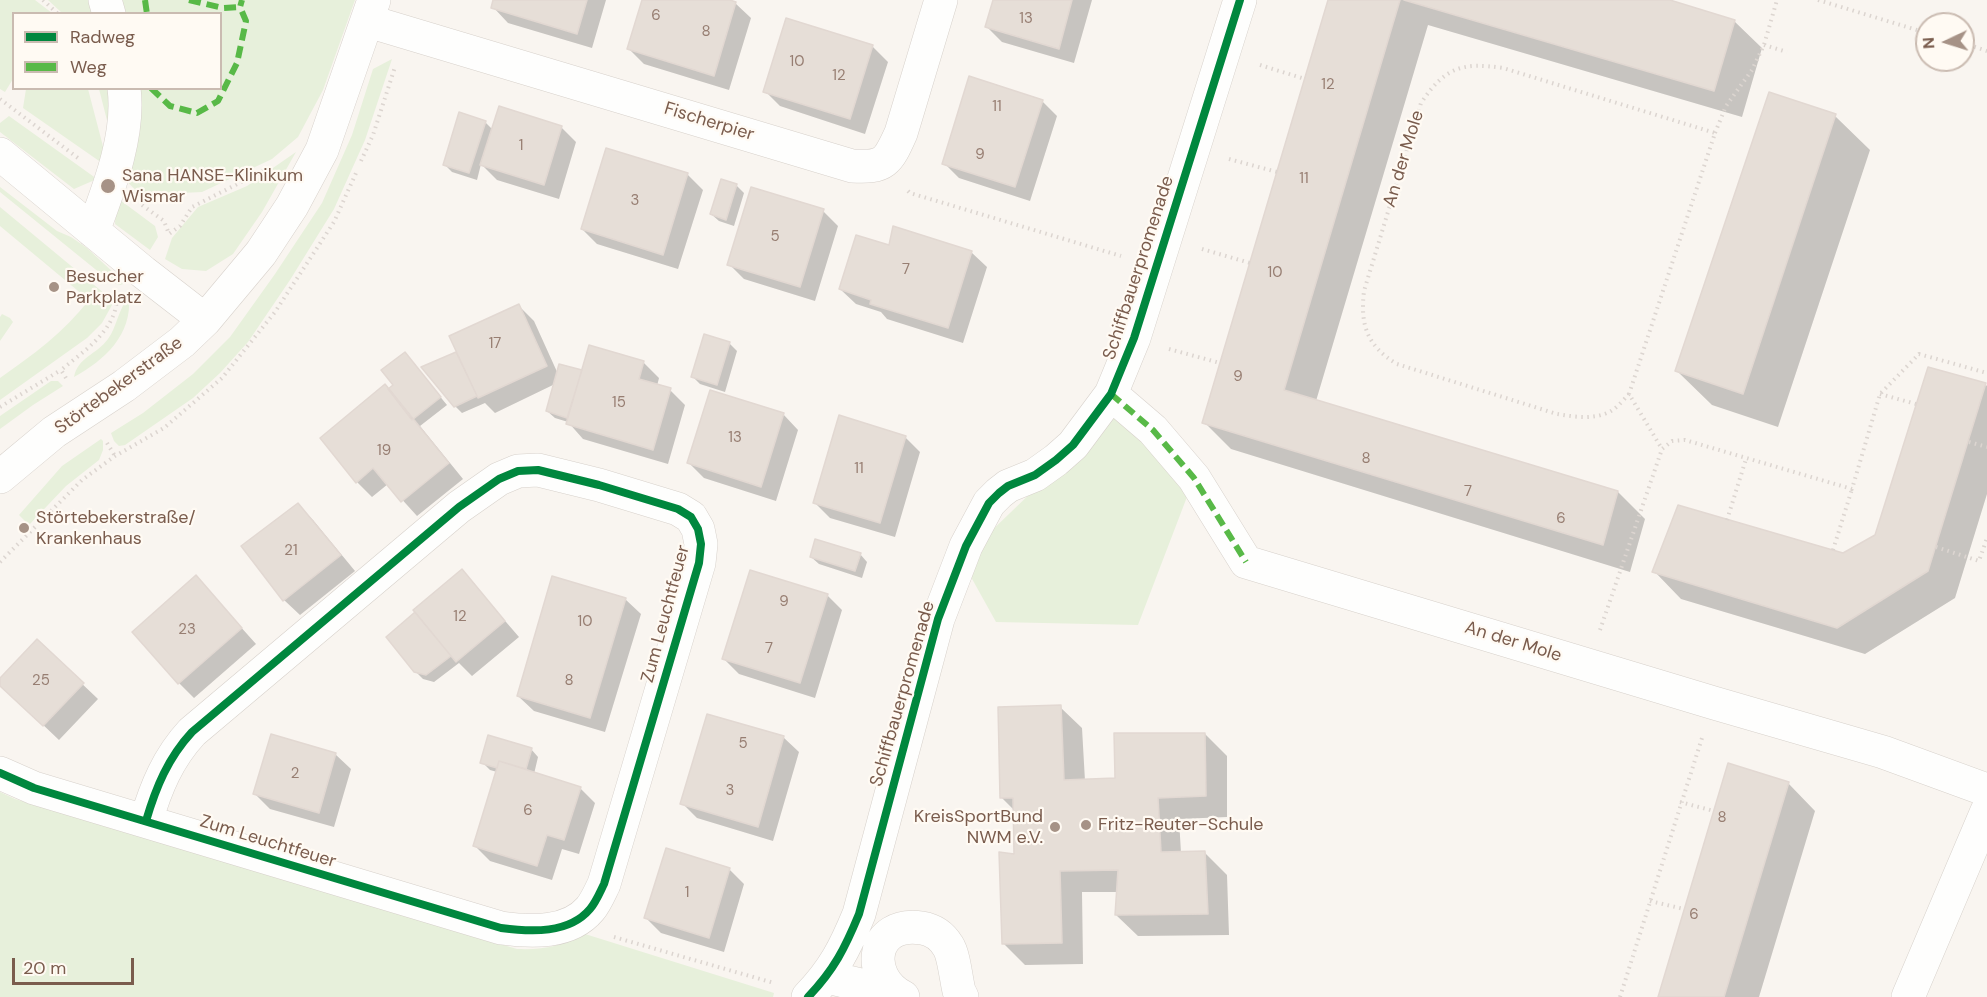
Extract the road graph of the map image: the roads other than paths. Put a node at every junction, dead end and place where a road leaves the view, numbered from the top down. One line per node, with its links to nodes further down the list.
1 (941, 0): 3 (street, Fischerpier)
2 (1240, 0): 8 (street, Schiffbauerpromenade)
3 (371, 11): 7 (street, Störtebekerstraße)
4 (124, 90): 6 (street)
5 (0, 154): 6 (street)
6 (93, 231): 7 (street)
7 (205, 320): 9 (street, Störtebekerstraße)
8 (1111, 394): 11 (street, An der Mole); 14 (street, Schiffbauerpromenade)
9 (0, 477)
10 (0, 773): 13 (street, Zum Leuchtfeuer)
11 (1987, 789)
12 (1987, 811): 18 (street)
13 (146, 821): 13 (street, Zum Leuchtfeuer)
14 (818, 987): 15 (street)
15 (860, 991): 16 (street)
16 (899, 995): 17 (street)
17 (962, 997)
18 (1908, 997)

